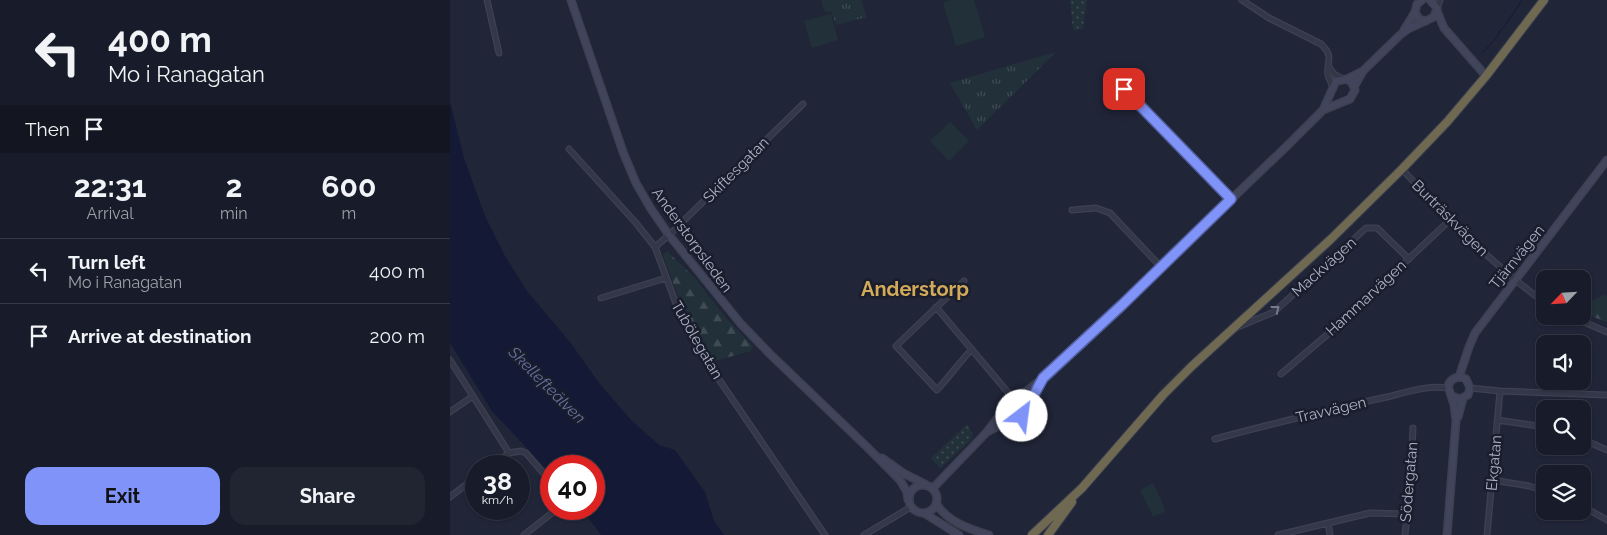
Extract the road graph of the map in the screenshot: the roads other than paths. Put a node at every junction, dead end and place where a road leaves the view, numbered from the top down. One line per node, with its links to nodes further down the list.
1 (487, 0): 14 (street)
2 (571, 0): 31 (street, Anderstorpsleden)
3 (1242, 0): 15 (street)
4 (1411, 0): 10 (street)
5 (1422, 0): 10 (street)
6 (1430, 0): 9 (street)
7 (1440, 0): 9 (street)
8 (1544, 0): 17 (highway)
9 (1437, 9): 11 (street); 12 (street)
10 (1415, 10): 11 (street); 13 (street)
11 (1428, 21): 12 (street); 13 (street)
12 (1444, 28): 17 (street)
13 (1400, 34): 16 (street)
14 (498, 53)
15 (1329, 67): 18 (street); 21 (street)
16 (1363, 71): 18 (street); 20 (street)
17 (1486, 76): 27 (highway)
18 (1345, 79): 20 (street); 21 (street)
19 (1116, 81): 28 (street)
20 (1354, 87): 22 (street)
21 (1333, 88): 22 (street); 24 (street)
22 (1342, 101): 24 (street)
23 (803, 104): 31 (street, Skiftesgatan)
24 (1322, 110): 28 (street)
25 (569, 149): 32 (street, Tubölegatan)
26 (1607, 160): 37 (street, Tjärnvägen)
27 (1402, 169): 30 (street, Burträskvägen); 42 (highway)
28 (1231, 199): 34 (street)
29 (1072, 210): 34 (street)
30 (1450, 220): 33 (street, Hammarvägen); 37 (street, Burträskvägen)
31 (669, 235): 32 (street, Skiftesgatan); 69 (street, Anderstorpsleden)
32 (655, 247): 35 (street, Tubölegatan)
33 (1409, 259): 42 (street, Mackvägen, one-way to 33); 46 (street, Hammarvägen)
34 (1161, 267): 48 (street)
35 (666, 278): 39 (street); 90 (street, Tubölegatan)
36 (964, 280): 40 (street)
37 (1514, 281): 38 (street, Burträskvägen); 47 (street, Tjärnvägen)
38 (1536, 297)
39 (601, 298)
40 (936, 307): 44 (street); 44 (street)
41 (1591, 325): 43 (street)
42 (1232, 329): 77 (highway)
43 (1607, 332)
44 (972, 350): 55 (street)
45 (450, 360): 54 (street)
46 (1280, 374)
47 (1459, 377): 49 (street); 50 (street)
48 (1043, 378): 52 (street); 58 (street)
49 (1448, 388): 56 (street); 67 (street, Travvägen)
50 (1470, 388): 51 (street); 57 (street)
51 (1500, 391): 53 (street); 62 (street, Ekgatan)
52 (1019, 394): 55 (street); 58 (street)
53 (1607, 395)
54 (473, 396): 60 (street); 71 (street)
55 (1011, 396): 59 (street)
56 (1452, 396): 57 (street); 63 (street)
57 (1464, 398): 63 (street)
58 (1029, 404): 61 (street)
59 (1006, 407): 61 (street); 66 (street)
60 (450, 412)
61 (1016, 417): 66 (street)
62 (1498, 420): 64 (street); 74 (street, Ekgatan)
63 (1456, 421): 99 (street)
64 (1536, 426)
65 (1413, 428): 85 (street, Södergatan)
66 (986, 433): 76 (street)
67 (1215, 439)
68 (1591, 443): 70 (street)
69 (867, 447): 76 (street, Anderstorpsleden); 80 (street, Anderstorpsleden)
70 (1607, 450)
71 (509, 453): 72 (street); 73 (street)
72 (506, 455)
73 (540, 469)
74 (1493, 480): 78 (street); 100 (street, Ekgatan)
75 (465, 485): 79 (street)
76 (931, 487): 80 (street); 81 (street)
77 (1082, 488): 94 (highway); 95 (highway)
78 (1536, 488)
79 (450, 497)
80 (908, 500): 82 (street)
81 (936, 503): 84 (street); 93 (street)
82 (911, 507): 84 (street); 91 (street)
83 (1591, 511): 87 (street)
84 (924, 513): 92 (street)
85 (1406, 514): 88 (street); 98 (street, Södergatan)
86 (543, 520): 89 (street)
87 (1607, 520)
88 (1328, 523): 96 (street); 97 (street)
89 (524, 535)
90 (825, 535)
91 (864, 535)
92 (960, 535)
93 (990, 535)
94 (1032, 535)
95 (1048, 535)
96 (1278, 535)
97 (1330, 535)
98 (1405, 535)
99 (1447, 535)
100 (1487, 535)

